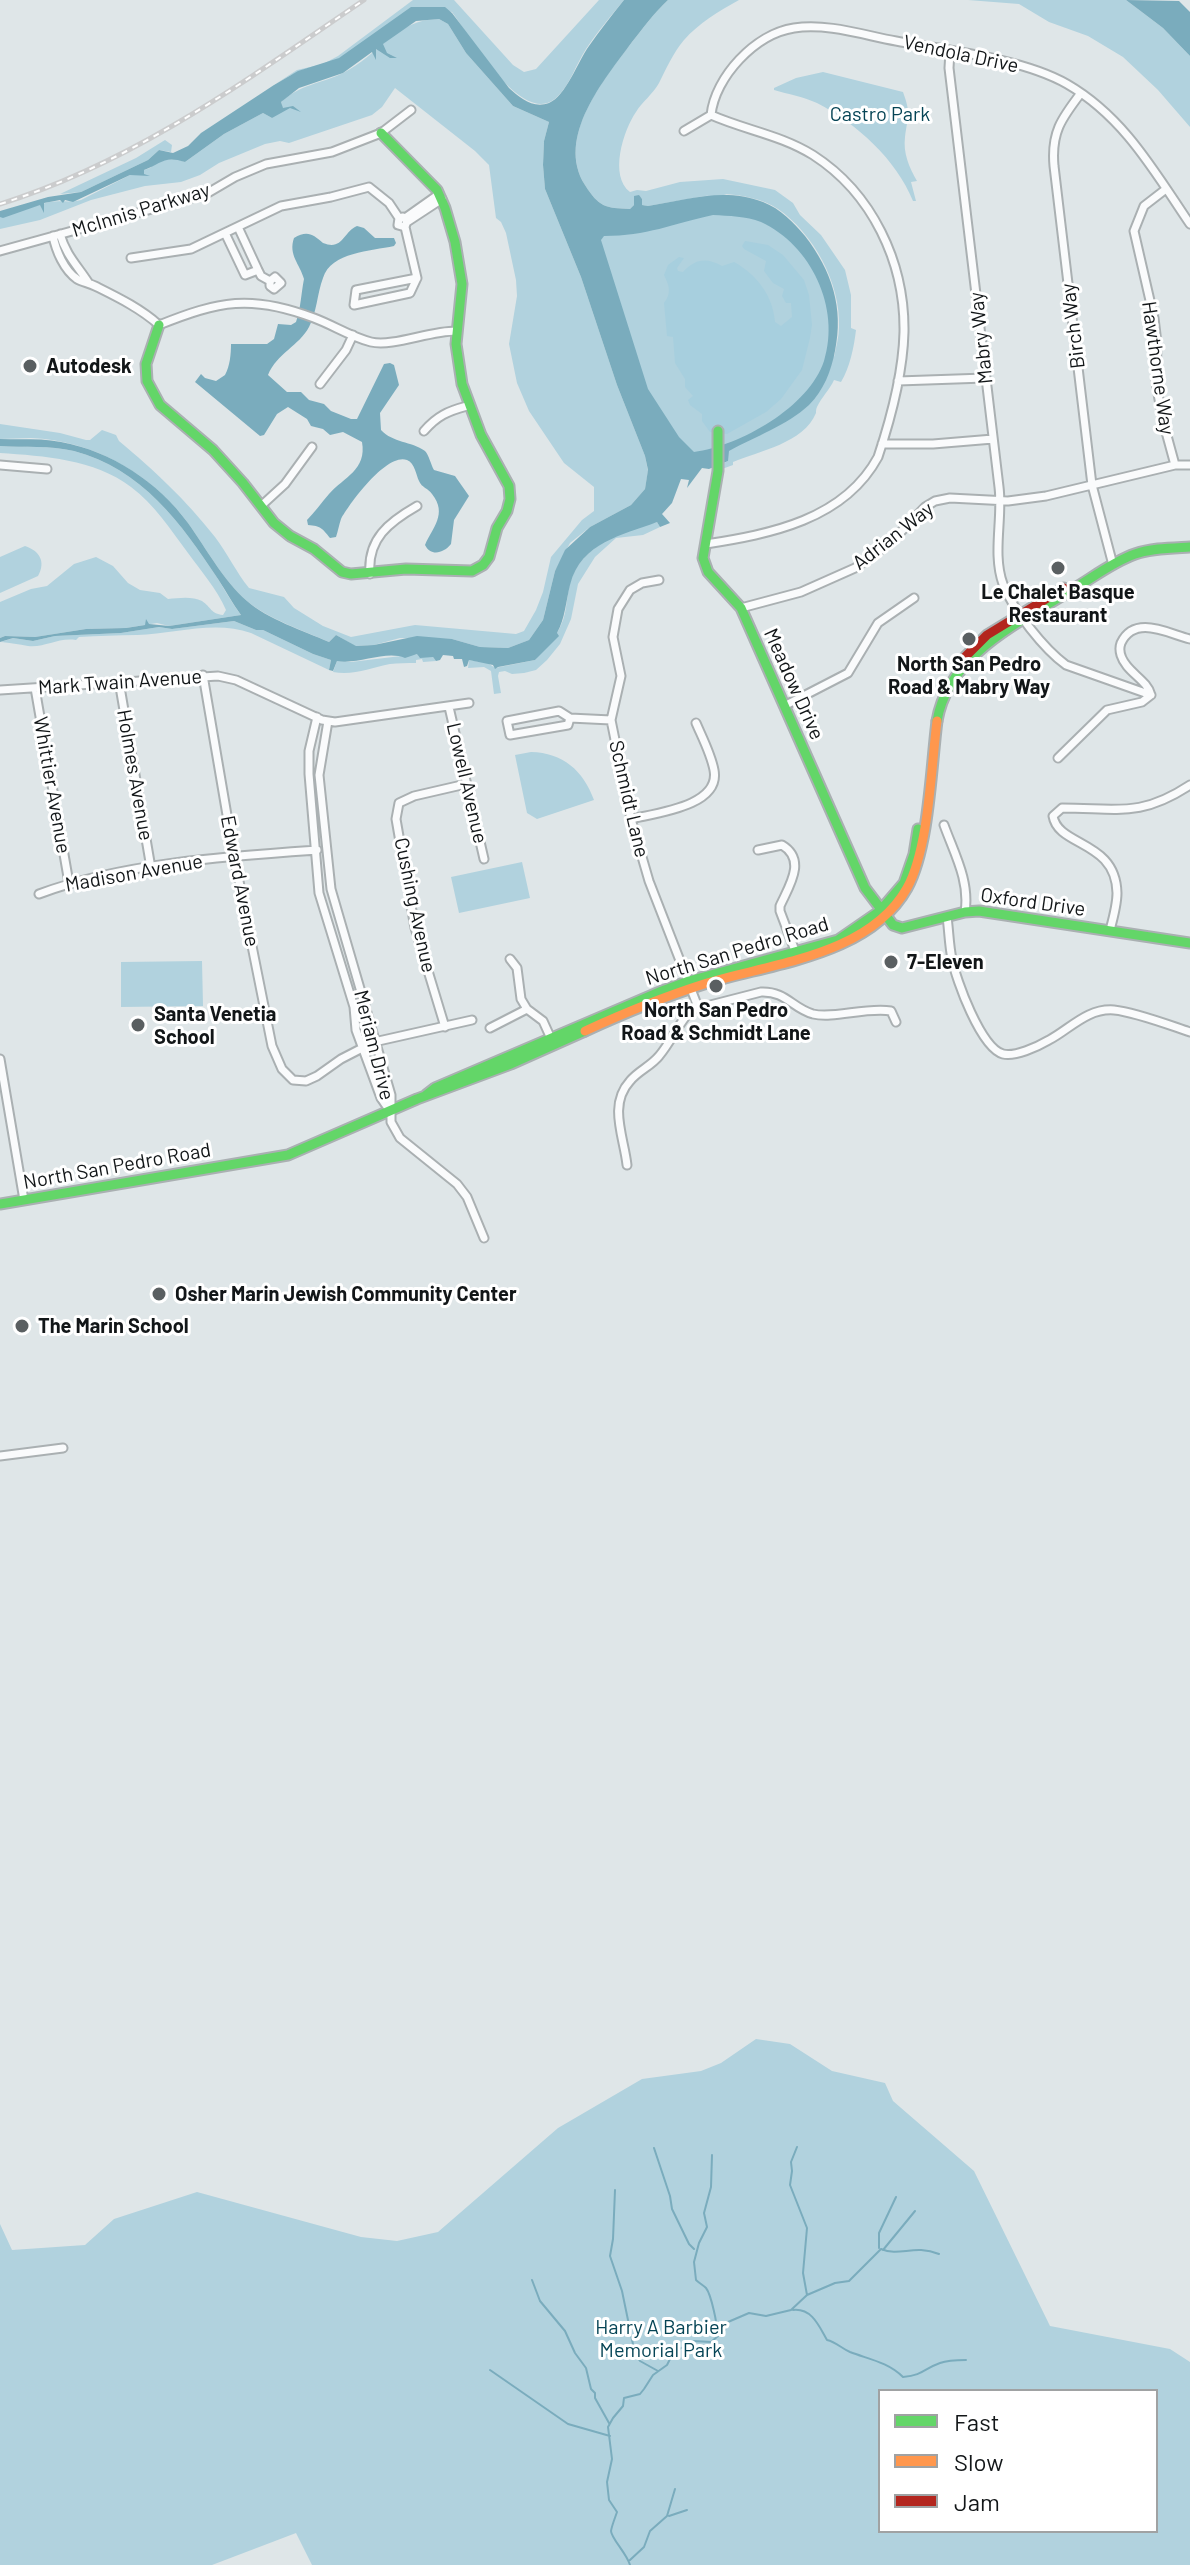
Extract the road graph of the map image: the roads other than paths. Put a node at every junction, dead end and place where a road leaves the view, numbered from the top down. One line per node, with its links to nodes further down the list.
1 (950, 51): 2 (street, Vendola Drive); 4 (street, Vendola Drive); 22 (street, Mabry Way)
2 (1081, 93): 7 (street, Vendola Drive); 35 (street, Birch Way)
3 (411, 110): 6 (street, McInnis Parkway)
4 (711, 115): 5 (street); 23 (street)
5 (684, 131)
6 (381, 133): 8 (street); 13 (street, McInnis Parkway)
7 (1166, 189): 10 (street, Vendola Drive); 32 (street, Hawthorne Way)
8 (440, 196): 9 (street); 20 (street)
9 (404, 221): 11 (street); 17 (street)
10 (1190, 224)
11 (238, 227): 12 (street); 16 (street)
12 (225, 233): 15 (street); 16 (street)
13 (56, 235): 14 (street, McInnis Parkway); 19 (street)
14 (0, 251)
15 (131, 258)
16 (258, 270): 18 (street)
17 (417, 278): 17 (street)
18 (270, 306): 19 (street); 21 (street)
19 (159, 325): 37 (street)
20 (456, 331): 21 (street); 25 (street)
21 (353, 335): 24 (street)
22 (985, 378): 23 (street); 28 (street, Mabry Way)
23 (898, 381): 29 (street)
24 (320, 384)
25 (467, 406): 26 (street); 43 (street)
26 (424, 431)
27 (718, 431): 40 (street, Meadow Drive)
28 (993, 439): 29 (street); 36 (street, Mabry Way)
29 (882, 444): 40 (street)
30 (312, 447): 37 (street)
31 (0, 465): 34 (street)
32 (1175, 465): 33 (street, Adrian Way); 35 (street, Adrian Way)
33 (1190, 465)
34 (47, 469)
35 (1092, 485): 36 (street, Adrian Way); 42 (street, Birch Way)
36 (1000, 501): 46 (street, Adrian Way); 47 (street, Mabry Way)
37 (261, 506): 43 (street)
38 (417, 506): 43 (street)
39 (1190, 541): 42 (street, North San Pedro Road)
40 (706, 544): 46 (street, Meadow Drive)
41 (1190, 547): 42 (street, North San Pedro Road)
42 (1112, 562): 47 (street, North San Pedro Road)
43 (370, 574)
44 (659, 580): 59 (street, Schmidt Lane)
45 (914, 598): 55 (street)
46 (741, 608): 55 (street, Meadow Drive)
47 (1023, 617): 53 (street, Mabry Way); 76 (street, North San Pedro Road)
48 (1190, 639): 53 (street)
49 (203, 675): 50 (street, Mark Twain Avenue); 57 (street, Mark Twain Avenue); 70 (street, Edward Avenue)
50 (119, 681): 51 (street, Mark Twain Avenue); 72 (street, Holmes Avenue)
51 (35, 688): 52 (street, Mark Twain Avenue); 73 (street, Whittier Avenue)
52 (0, 690)
53 (1151, 695): 62 (street)
54 (469, 703): 56 (street, Mark Twain Avenue)
55 (784, 706): 76 (street, Meadow Drive)
56 (449, 707): 60 (street, Mark Twain Avenue); 63 (street, Lowell Avenue)
57 (317, 717): 60 (street, Mark Twain Avenue); 67 (street, Meriam Drive)
58 (570, 718): 58 (street); 59 (street)
59 (611, 720): 65 (street, Schmidt Lane)
60 (328, 721): 68 (street, Meriam Drive)
61 (696, 723): 65 (street)
62 (1058, 758)
63 (466, 784): 71 (street, Lowell Avenue); 87 (street, Cushing Avenue)
64 (1190, 785): 78 (street)
65 (631, 819): 82 (street, Schmidt Lane)
66 (944, 825): 75 (street)
67 (315, 850): 68 (street, Madison Avenue); 70 (street, Madison Avenue); 92 (street, Meriam Drive)
68 (325, 850): 91 (street, Meriam Drive)
69 (758, 850): 80 (street)
70 (234, 856): 72 (street, Madison Avenue); 92 (street, Edward Avenue)
71 (484, 859)
72 (151, 868): 73 (street, Madison Avenue)
73 (69, 883): 74 (street, Madison Avenue)
74 (39, 894)
75 (965, 912): 77 (street, Oxford Drive); 78 (street, Oxford Drive)
76 (883, 914): 77 (street, Oxford Drive); 80 (street, North San Pedro Road)
77 (947, 917): 89 (street)
78 (1110, 930): 79 (street, Oxford Drive)
79 (1190, 943)
80 (796, 955): 82 (street, North San Pedro Road)
81 (510, 959): 84 (street)
82 (690, 985): 83 (street, Schmidt Lane); 90 (street, North San Pedro Road)
83 (698, 1007): 86 (street); 95 (street)
84 (527, 1009): 88 (street); 90 (street)
85 (472, 1020): 87 (street)
86 (896, 1022)
87 (445, 1027): 91 (street)
88 (490, 1028)
89 (1190, 1032)
90 (552, 1041): 94 (street, North San Pedro Road)
91 (374, 1042): 92 (street); 94 (street, Meriam Drive)
92 (362, 1049): 94 (street, Meriam Drive)
93 (0, 1059): 96 (street)
94 (390, 1111): 96 (street, North San Pedro Road); 98 (street)
95 (627, 1165)
96 (24, 1200): 97 (street, North San Pedro Road)
97 (0, 1204)
98 (484, 1238)
99 (63, 1448): 100 (street)
100 (0, 1456)

